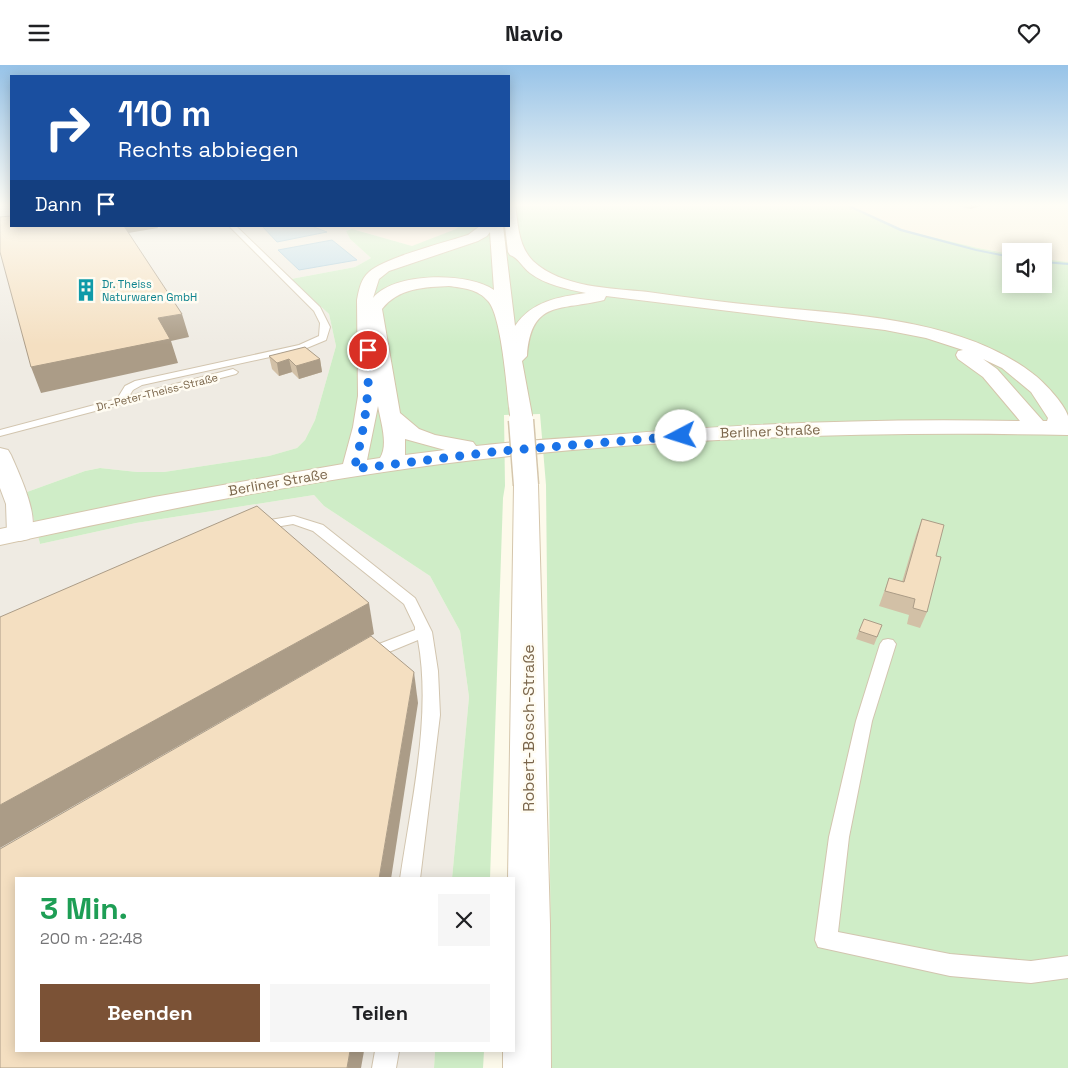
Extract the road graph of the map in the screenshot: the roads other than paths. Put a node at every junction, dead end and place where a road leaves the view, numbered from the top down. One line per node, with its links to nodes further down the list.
1 (257, 251): 14 (lane)
2 (435, 251): 21 (main road)
3 (499, 251): 8 (main road, Robert-Bosch-Straße)
4 (514, 251): 10 (main road, Robert-Bosch-Straße)
5 (517, 251): 6 (main road)
6 (618, 296): 7 (main road); 10 (main road)
7 (640, 298): 11 (main road); 16 (main road)
8 (506, 324): 12 (main road, Robert-Bosch-Straße); 15 (main road)
9 (314, 353): 14 (lane, Dr.-Peter-Theiss-Straße)
10 (518, 356): 12 (main road, Robert-Bosch-Straße)
11 (1037, 384): 13 (main road); 16 (main road)
12 (518, 388): 31 (main road, Robert-Bosch-Straße, bridge)
13 (1068, 399)
14 (121, 401): 17 (lane, Dr.-Peter-Theiss-Straße)
15 (392, 417): 18 (main road); 20 (main road)
16 (1053, 427): 18 (main road, Berliner Straße)
17 (0, 433)
18 (501, 451): 20 (main road, Berliner Straße)
19 (0, 455): 23 (main road)
20 (388, 465): 21 (main road, Berliner Straße)
21 (354, 469): 23 (main road, Berliner Straße)
22 (246, 528): 24 (lane)
23 (10, 535)
24 (424, 632): 26 (lane); 27 (lane)
25 (888, 644): 28 (lane)
26 (357, 662)
27 (410, 877)
28 (1068, 967)
29 (387, 1052): 30 (lane)
30 (384, 1068)
31 (528, 1068)

